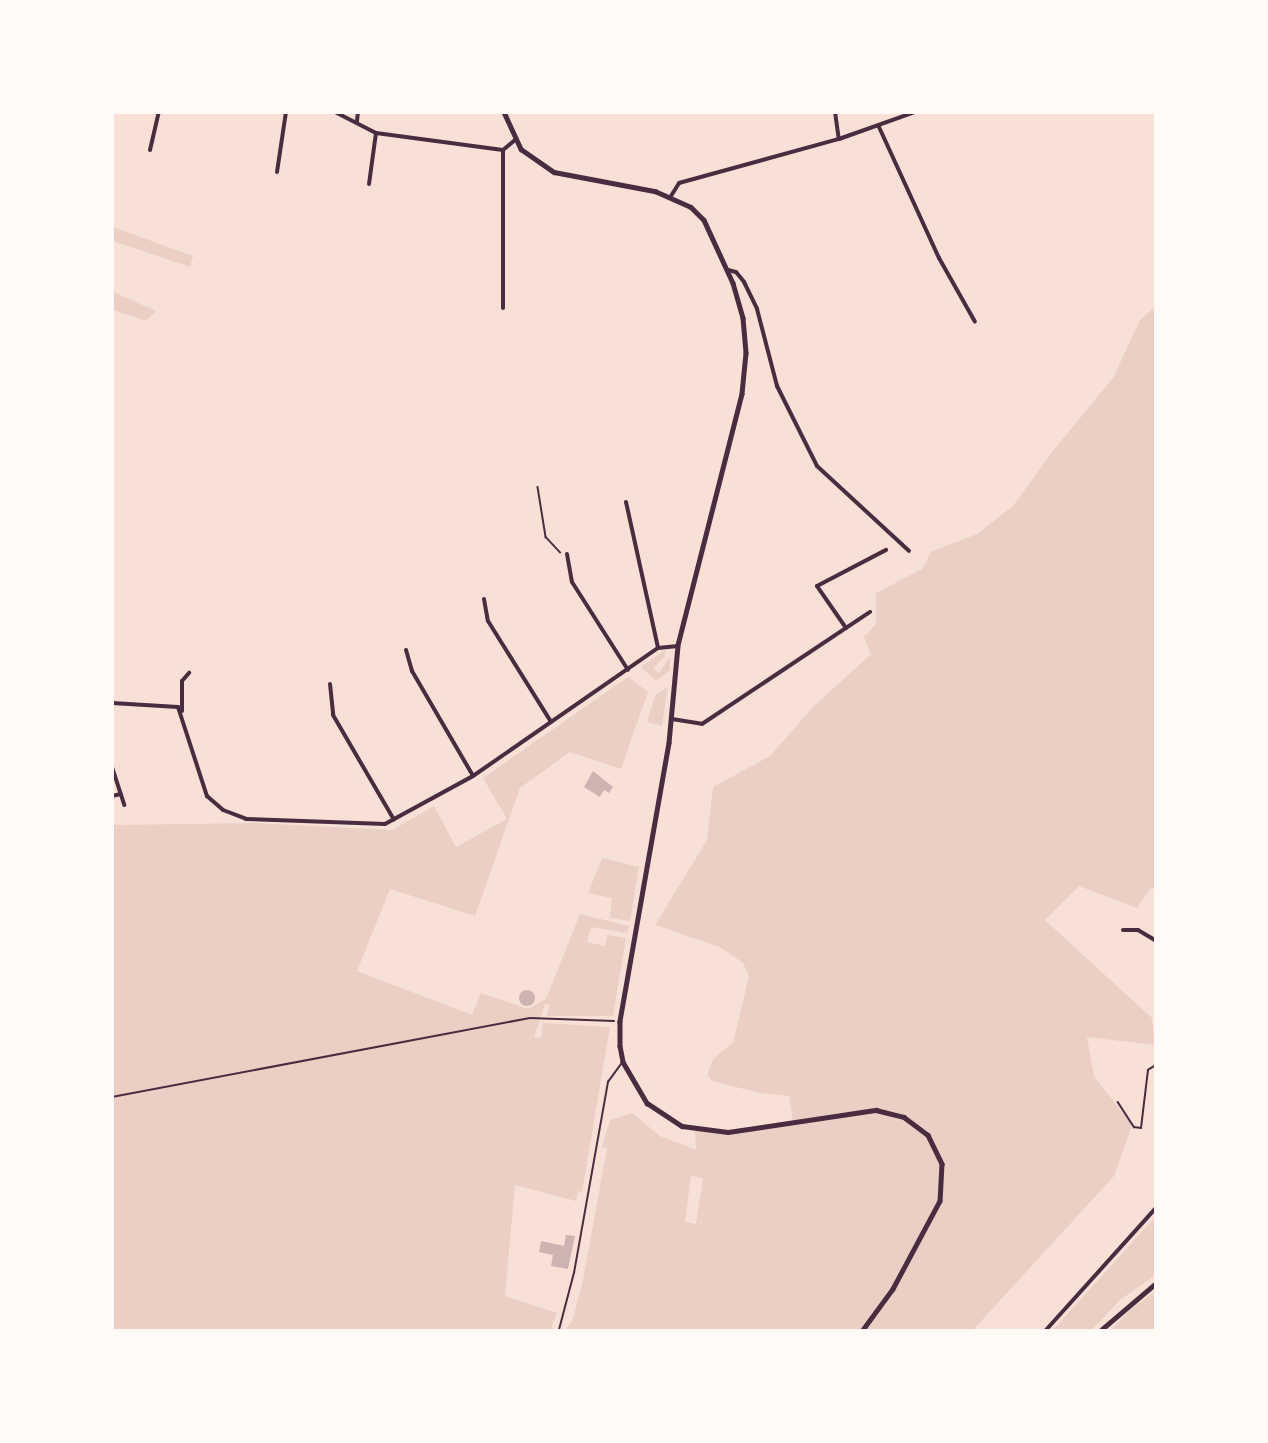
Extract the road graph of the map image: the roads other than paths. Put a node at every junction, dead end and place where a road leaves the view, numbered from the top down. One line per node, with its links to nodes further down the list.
1 (159, 112): 13 (street)
2 (286, 112): 15 (street)
3 (335, 112): 8 (street)
4 (358, 112): 8 (street)
5 (504, 112): 12 (street)
6 (835, 112): 11 (street)
7 (915, 112): 9 (street)
8 (357, 121): 10 (street)
9 (879, 127): 11 (street); 20 (street)
10 (376, 133): 14 (street); 16 (street)
11 (839, 139): 17 (street)
12 (515, 140): 14 (street); 17 (street)
13 (150, 150)
14 (503, 150): 19 (street)
15 (277, 172)
16 (369, 184)
17 (671, 196): 18 (street)
18 (728, 270): 23 (street); 28 (street)
19 (503, 308)
20 (975, 322)
21 (626, 502): 29 (street)
22 (886, 550): 27 (street)
23 (909, 551)
24 (567, 554): 31 (street)
25 (484, 599): 37 (street)
26 (870, 612): 27 (street)
27 (846, 628): 36 (street)
28 (678, 646): 29 (street); 36 (street)
29 (658, 648): 31 (street)
30 (406, 650): 39 (street)
31 (628, 670): 37 (street)
32 (189, 673): 35 (street)
33 (330, 684): 43 (street)
34 (112, 703): 35 (street)
35 (182, 712): 43 (street)
36 (672, 719): 46 (street)
37 (552, 722): 39 (street)
38 (112, 767): 40 (street)
39 (473, 776): 43 (street)
40 (121, 794): 41 (street); 42 (street)
41 (112, 796)
42 (124, 805)
43 (394, 820)
44 (1123, 930): 45 (street)
45 (1155, 941)
46 (623, 1062): 51 (lane); 52 (street)
47 (1155, 1065): 48 (lane)
48 (1118, 1102)
49 (1155, 1208): 53 (street)
50 (1155, 1283): 54 (street)
51 (559, 1330)
52 (863, 1330)
53 (1046, 1330)
54 (1101, 1330)

